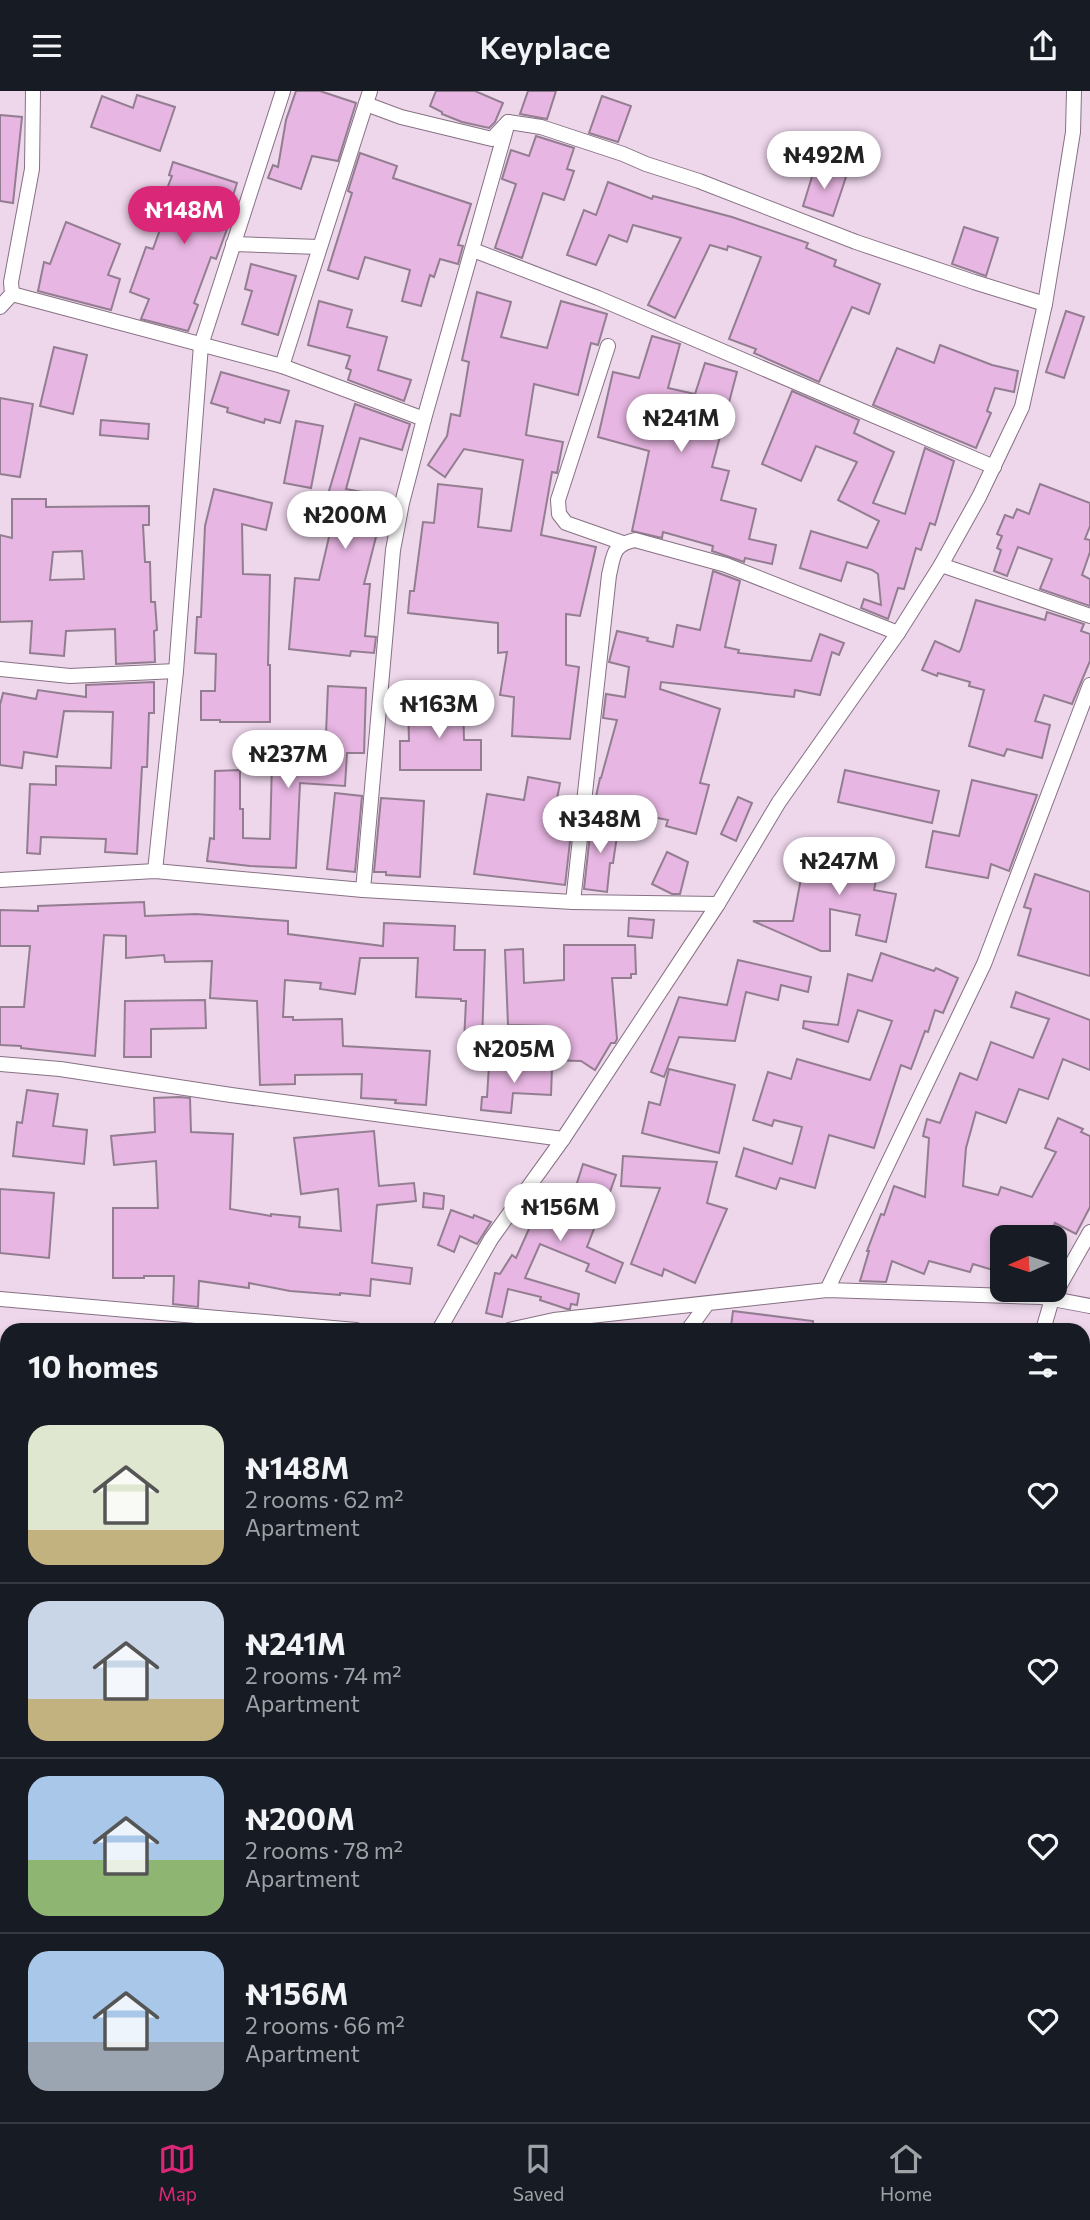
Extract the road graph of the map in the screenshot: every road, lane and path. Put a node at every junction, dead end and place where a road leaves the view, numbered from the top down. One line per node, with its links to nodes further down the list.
1 (33, 91): 9 (street)
2 (283, 91): 6 (street)
3 (1074, 91): 10 (street)
4 (368, 97): 5 (street); 7 (street)
5 (508, 122): 8 (street); 10 (street)
6 (233, 244): 7 (street); 12 (street)
7 (319, 247): 14 (street)
8 (473, 250): 15 (street); 16 (street)
9 (12, 294): 11 (street); 12 (street)
10 (1045, 304): 16 (street)
11 (0, 307)
12 (201, 345): 14 (street); 22 (street)
13 (608, 346): 17 (street)
14 (282, 366): 15 (street)
15 (424, 419): 27 (street)
16 (994, 467): 18 (street)
17 (623, 543): 20 (street); 28 (street)
18 (940, 565): 19 (street); 20 (street)
19 (1090, 616)
20 (898, 633): 29 (street)
21 (0, 669): 22 (street)
22 (176, 671): 25 (street)
23 (1090, 685): 24 (street)
24 (1087, 706): 34 (street)
25 (155, 871): 26 (street); 27 (street)
26 (0, 880)
27 (363, 890): 28 (street)
28 (573, 902): 29 (street)
29 (718, 904): 31 (street)
30 (0, 1064): 31 (street)
31 (563, 1139): 42 (street)
32 (1090, 1232): 33 (street)
33 (1068, 1271)
34 (827, 1290): 35 (street); 39 (street)
35 (990, 1297)
36 (0, 1299): 41 (street)
37 (1051, 1302): 45 (street)
38 (1068, 1302): 40 (street)
39 (707, 1304): 43 (street); 44 (street)
40 (1090, 1306)
41 (276, 1323)
42 (443, 1323)
43 (540, 1323)
44 (693, 1323)
45 (1045, 1323)

